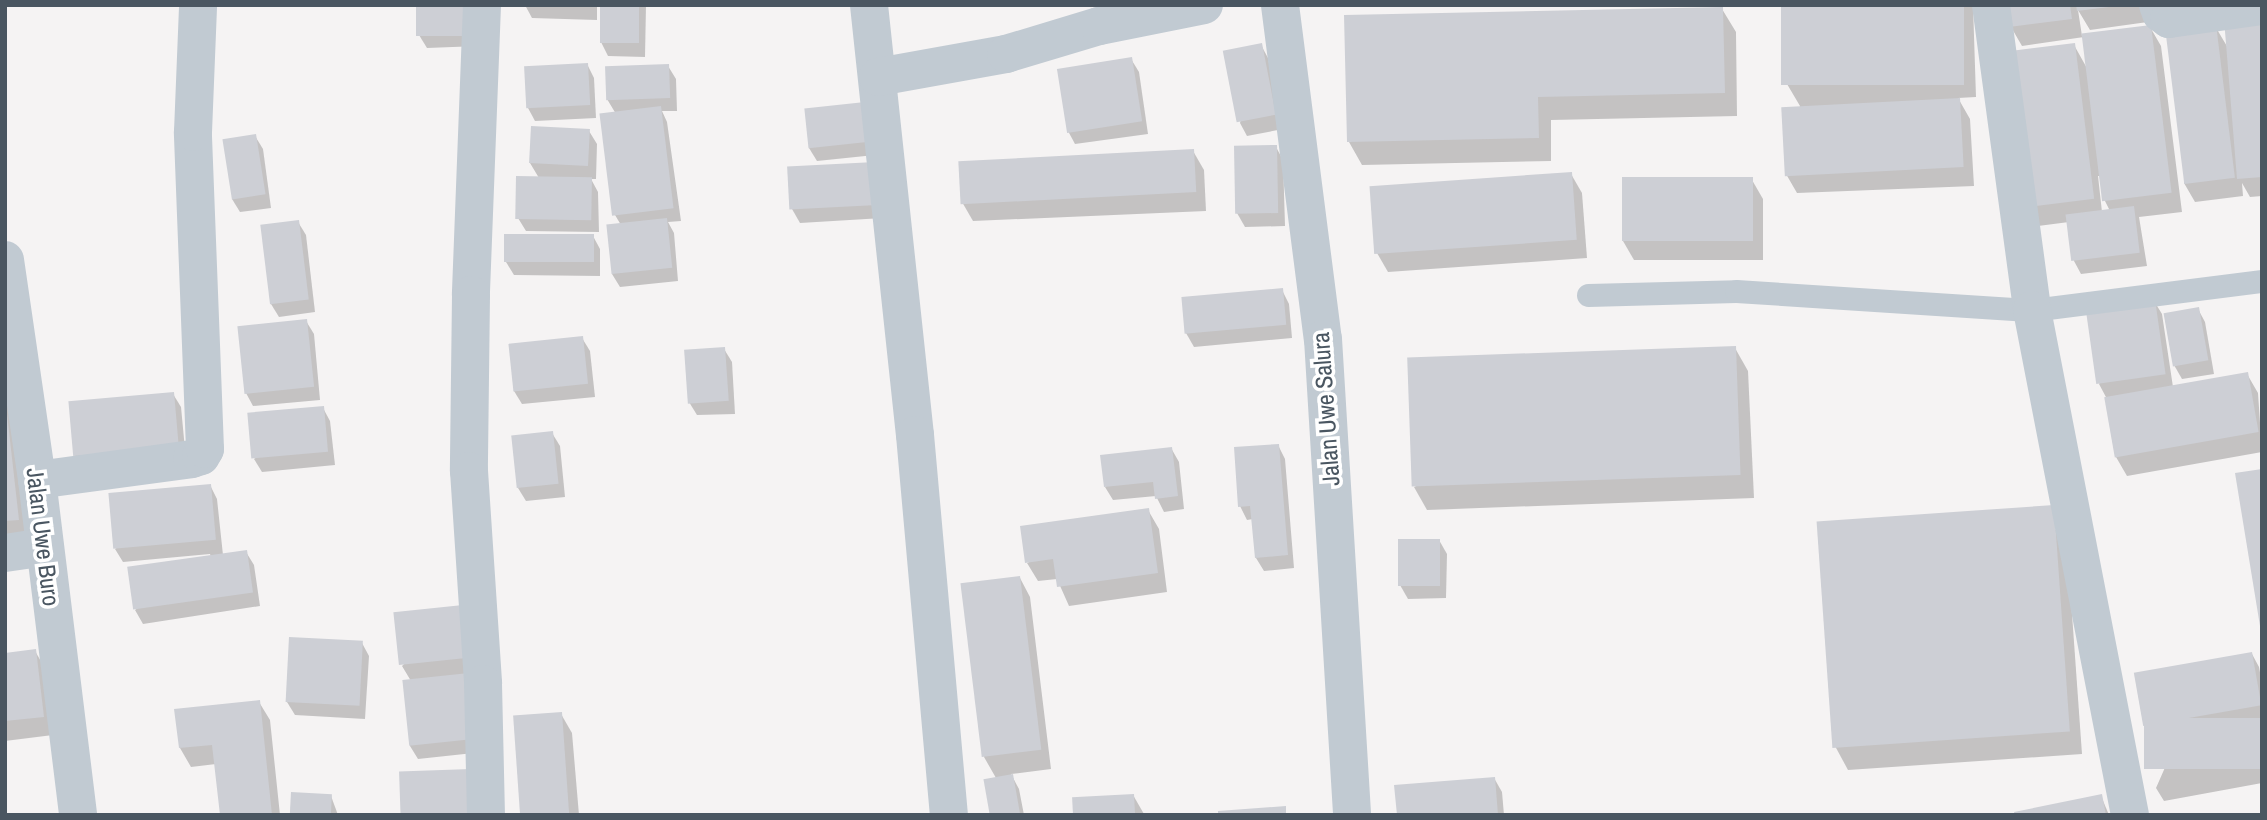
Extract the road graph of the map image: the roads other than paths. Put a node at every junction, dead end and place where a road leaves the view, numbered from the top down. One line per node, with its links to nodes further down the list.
1 (198, 5): 14 (street)
2 (482, 5): 18 (street)
3 (869, 5): 9 (street)
4 (1204, 5): 9 (street)
5 (1280, 5): 20 (street, Jalan Uwe Salura)
6 (1991, 5): 13 (street)
7 (2158, 5): 8 (street)
8 (2262, 6)
9 (878, 77): 19 (street)
10 (6, 273): 14 (street, Jalan Uwe Buro)
11 (2262, 281): 13 (lane)
12 (1588, 295): 13 (lane)
13 (2032, 310): 21 (street)
14 (37, 480): 15 (street, Jalan Uwe Buro)
15 (45, 547): 16 (street); 17 (street, Jalan Uwe Buro)
16 (5, 553)
17 (78, 815)
18 (486, 815)
19 (949, 815)
20 (1352, 815)
21 (2130, 815)

